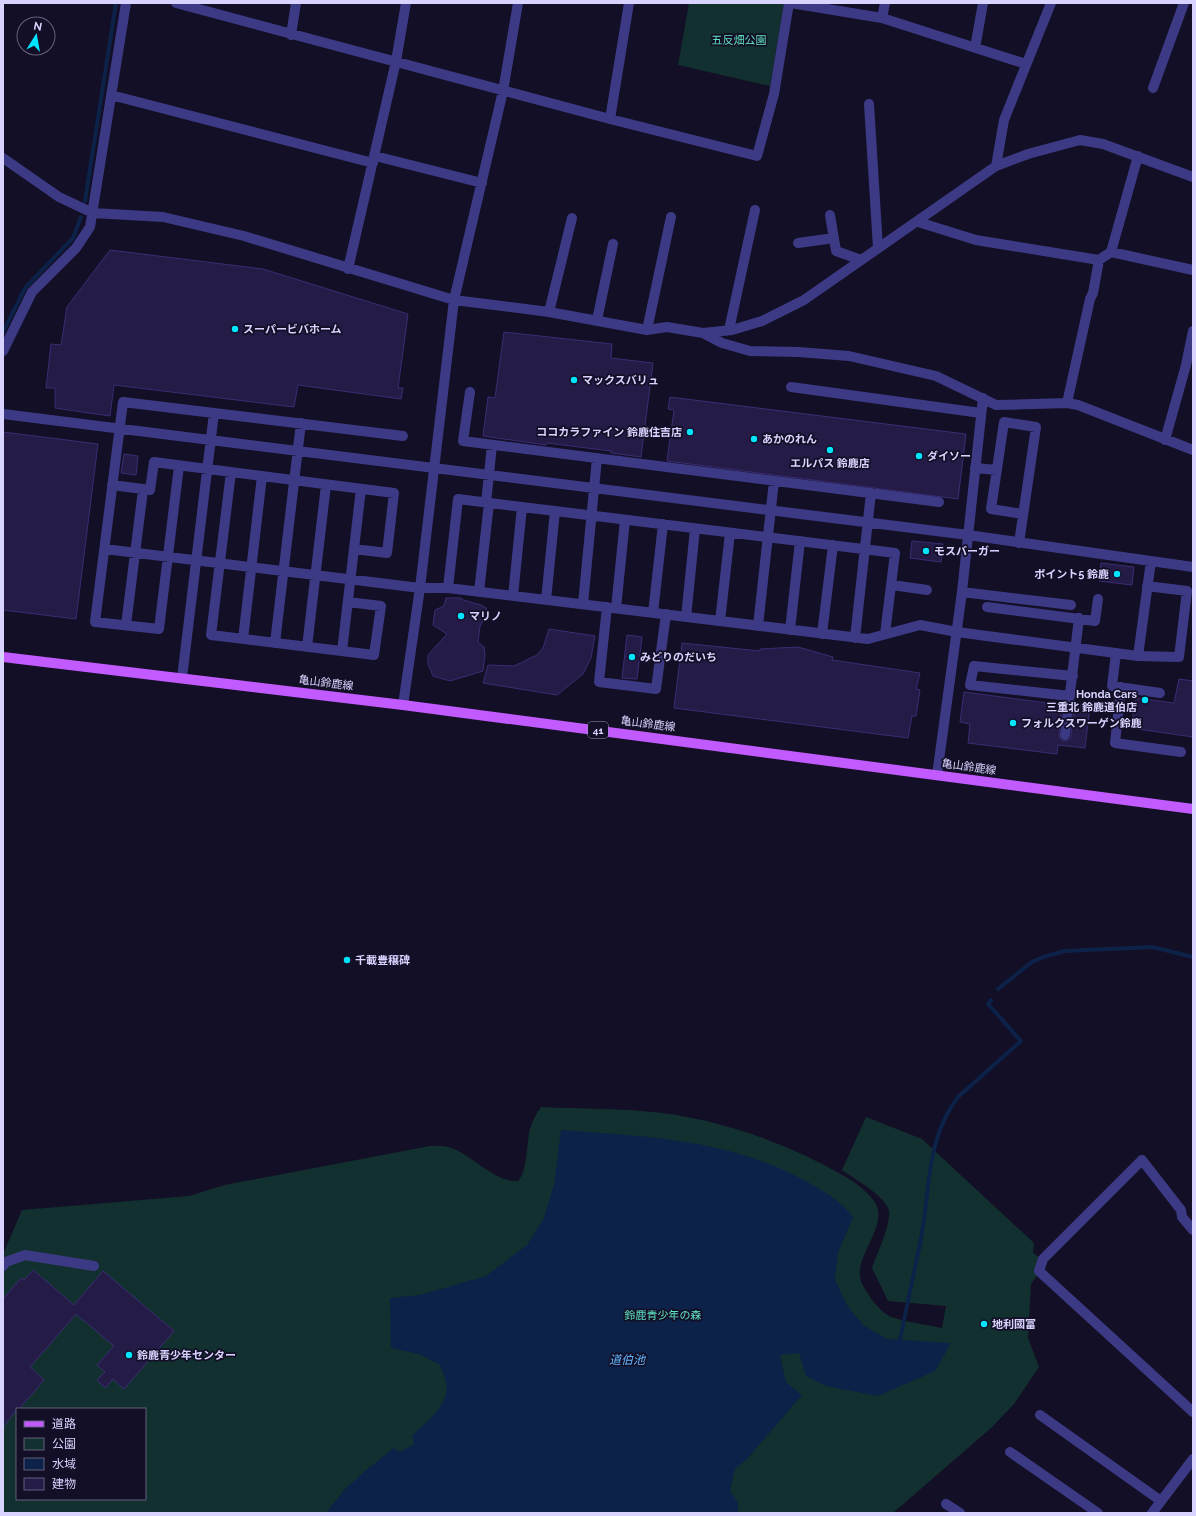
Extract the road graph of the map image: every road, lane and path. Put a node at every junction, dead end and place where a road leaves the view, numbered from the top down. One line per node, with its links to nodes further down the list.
1 (126, 3): 20 (street)
2 (176, 3): 12 (street)
3 (296, 3): 14 (street)
4 (406, 3): 16 (street)
5 (518, 3): 19 (street)
6 (630, 3): 22 (street)
7 (790, 3): 13 (street); 22 (street)
8 (885, 3): 13 (street)
9 (983, 3): 15 (street)
10 (1051, 3): 17 (street)
11 (1184, 3): 18 (street)
12 (198, 6): 14 (street)
13 (882, 18): 15 (street)
14 (291, 34): 16 (street)
15 (975, 48): 17 (street)
16 (396, 61): 19 (street); 25 (street)
17 (1026, 64): 26 (street)
18 (1153, 88)
19 (503, 90): 22 (street); 28 (street)
20 (111, 95): 25 (street); 30 (street)
21 (869, 104): 38 (street)
22 (610, 119)
23 (1138, 156): 26 (street); 27 (street); 39 (street)
24 (3, 158): 30 (street)
25 (374, 160): 28 (street); 42 (street)
26 (996, 166): 34 (street)
27 (1193, 177)
28 (482, 183): 44 (street)
29 (754, 210): 48 (street)
30 (93, 213): 42 (street); 51 (street)
31 (830, 215): 35 (street)
32 (670, 217): 47 (street)
33 (572, 218): 45 (street)
34 (918, 222): 38 (street); 41 (street)
35 (834, 238): 36 (street); 40 (street)
36 (798, 243)
37 (613, 244): 46 (street)
38 (878, 248): 40 (street)
39 (1111, 252): 41 (street); 43 (street)
40 (861, 260): 48 (street)
41 (1099, 260): 55 (street)
42 (348, 269): 44 (street)
43 (1193, 270)
44 (454, 300): 45 (street); 69 (street)
45 (549, 312): 46 (street)
46 (597, 320): 47 (street)
47 (647, 330): 50 (street)
48 (729, 330): 50 (street)
49 (1193, 331): 63 (street)
50 (702, 333): 54 (street)
51 (3, 351)
52 (791, 387): 57 (street)
53 (470, 392): 64 (street)
54 (983, 398): 55 (street); 57 (street)
55 (1067, 404): 63 (street)
56 (214, 413): 59 (street); 60 (street); 62 (street)
57 (981, 413): 70 (street)
58 (3, 414): 60 (street)
59 (300, 423): 61 (street); 66 (street)
60 (120, 429): 62 (street); 79 (street)
61 (403, 436)
62 (211, 440): 66 (street); 71 (street)
63 (1165, 440): 65 (street)
64 (492, 445): 67 (street); 74 (street)
65 (1193, 450)
66 (297, 452): 69 (street); 76 (street)
67 (597, 458): 77 (street); 80 (street)
68 (179, 466): 71 (street); 82 (street); 105 (street)
69 (434, 468): 74 (street); 116 (street)
70 (975, 468): 72 (street); 96 (street)
71 (208, 470): 73 (street); 106 (street)
72 (997, 470): 89 (street); 89 (street)
73 (230, 472): 75 (street); 108 (street)
74 (489, 474): 80 (street); 85 (street)
75 (262, 476): 76 (street); 109 (street)
76 (294, 480): 78 (street); 111 (street)
77 (774, 481): 83 (street); 87 (street)
78 (326, 484): 81 (street); 112 (street)
79 (112, 485): 82 (street); 101 (street)
80 (594, 488): 87 (street); 90 (street)
81 (361, 489): 102 (street); 102 (street)
82 (143, 490): 104 (street)
83 (871, 493): 84 (street); 92 (street)
84 (939, 502)
85 (487, 503): 86 (street); 117 (street); 119 (street)
86 (522, 507): 88 (street); 121 (street)
87 (771, 510): 92 (street); 97 (street)
88 (554, 511): 90 (street); 123 (street)
89 (1023, 514): 100 (street)
90 (591, 516): 91 (street); 125 (street)
91 (624, 520): 93 (street); 128 (street)
92 (868, 522): 96 (street); 103 (street)
93 (663, 524): 94 (street); 129 (street)
94 (695, 528): 95 (street); 131 (street)
95 (730, 533): 97 (street); 133 (street)
96 (968, 535): 100 (street); 120 (street)
97 (768, 538): 98 (street); 136 (street)
98 (800, 541): 99 (street); 137 (street)
99 (833, 545): 103 (street); 139 (street)
100 (1021, 546): 107 (street)
101 (104, 549): 104 (street); 135 (street)
102 (354, 549): 113 (street)
103 (865, 549): 114 (street); 141 (street)
104 (136, 552): 105 (street); 135 (street)
105 (168, 557): 106 (street); 135 (street)
106 (196, 560): 108 (street); 151 (street)
107 (1151, 561): 110 (street); 115 (street)
108 (220, 563): 109 (street); 142 (street)
109 (251, 567): 111 (street); 142 (street)
110 (1193, 567)
111 (284, 571): 112 (street); 143 (street)
112 (315, 575): 113 (street); 144 (street)
113 (350, 579): 116 (street); 124 (street)
114 (892, 586): 118 (street); 140 (street)
115 (1147, 586): 134 (street); 148 (street)
116 (420, 588): 117 (street); 155 (street)
117 (448, 588): 119 (street)
118 (927, 590)
119 (479, 592): 121 (street)
120 (962, 592): 126 (street); 138 (street)
121 (513, 596): 123 (street)
122 (1098, 599): 132 (street)
123 (546, 600): 125 (street)
124 (348, 602): 146 (street); 146 (street)
125 (583, 604): 128 (street)
126 (1071, 605)
127 (987, 607): 132 (street)
128 (611, 608): 129 (street); 130 (street)
129 (653, 613): 130 (street)
130 (666, 614): 131 (street)
131 (686, 617): 133 (street)
132 (1079, 618): 145 (street)
133 (720, 621): 136 (street)
134 (1188, 624): 148 (street)
135 (126, 625)
136 (758, 626): 137 (street)
137 (790, 630): 139 (street)
138 (957, 632): 140 (street); 145 (street); 158 (street)
139 (822, 634): 141 (street)
140 (885, 634): 141 (street)
141 (855, 638)
142 (243, 639): 143 (street)
143 (275, 643): 144 (street)
144 (307, 647): 146 (street)
145 (1075, 647): 147 (street); 150 (street)
146 (342, 651)
147 (1116, 653): 148 (street); 152 (street)
148 (1138, 656)
149 (3, 657): 151 (main road, 亀山鈴鹿線 / 41)
150 (1073, 676): 154 (street); 154 (street)
151 (182, 678): 155 (main road, 亀山鈴鹿線 / 41)
152 (1121, 687): 153 (street); 157 (street)
153 (1160, 692)
154 (1070, 696): 156 (street)
155 (403, 705): 158 (main road, 亀山鈴鹿線 / 41)
156 (1064, 735)
157 (1181, 752)
158 (937, 774): 159 (main road, 亀山鈴鹿線 / 41)
159 (1193, 809)
160 (1193, 1230): 163 (street)
161 (3, 1266): 162 (street)
162 (94, 1266)
163 (1193, 1412)
164 (1040, 1415): 167 (street)
165 (1010, 1452): 170 (street)
166 (1193, 1459): 167 (street)
167 (1161, 1501): 171 (street)
168 (946, 1504): 169 (street)
169 (960, 1513)
170 (1098, 1513)
171 (1152, 1513)

